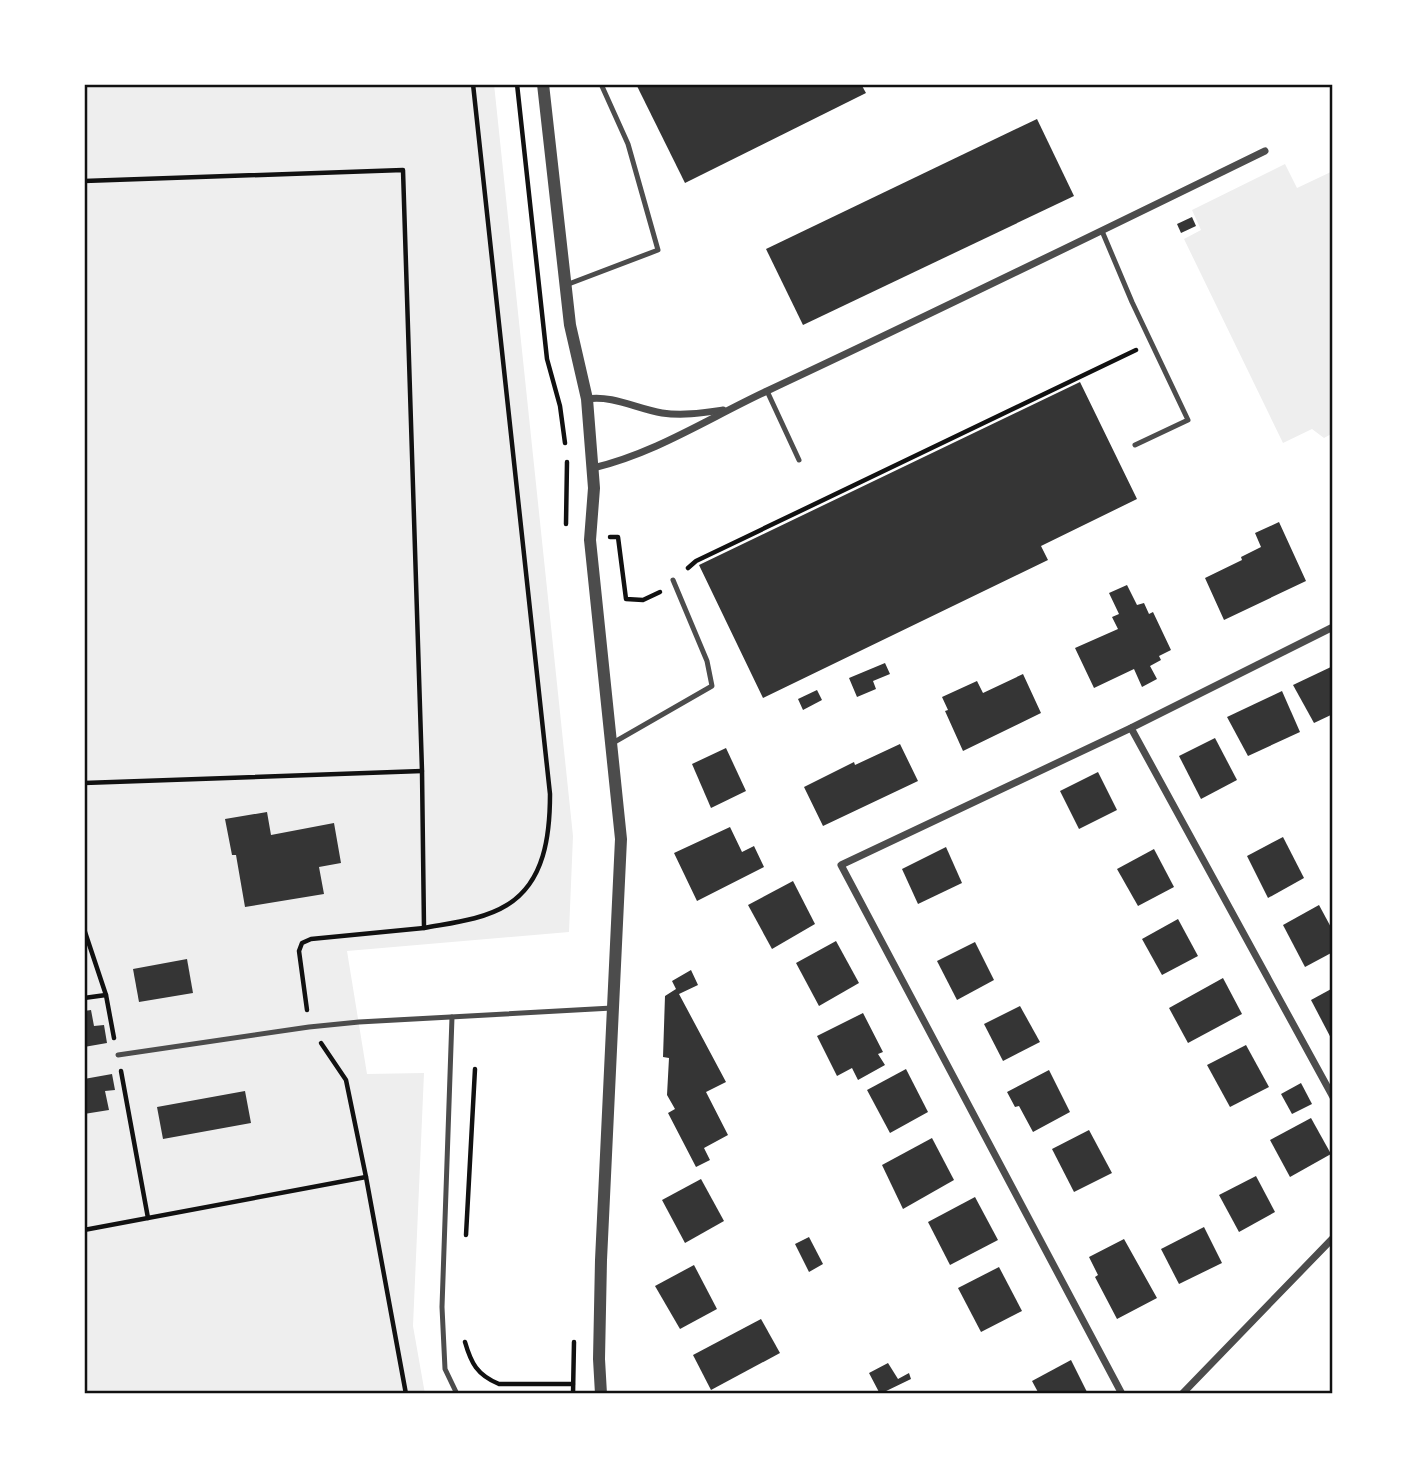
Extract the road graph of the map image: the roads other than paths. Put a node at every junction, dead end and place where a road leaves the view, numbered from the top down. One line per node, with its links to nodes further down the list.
1 (543, 84): 5 (street)
2 (601, 84): 5 (lane)
3 (1265, 151): 4 (street)
4 (1102, 230): 6 (street); 9 (lane)
5 (566, 285): 7 (street)
6 (766, 391): 8 (street); 10 (lane)
7 (587, 399): 8 (street); 11 (street)
8 (730, 409): 11 (street)
9 (1136, 445)
10 (799, 460)
11 (593, 468): 15 (street)
12 (673, 580): 15 (lane)
13 (1333, 627): 14 (street)
14 (1131, 728): 19 (street); 23 (street)
15 (611, 744): 16 (street)
16 (613, 1007): 17 (lane); 22 (street)
17 (452, 1017): 18 (lane); 21 (lane)
18 (118, 1055)
19 (1333, 1097)
20 (1333, 1238): 24 (street)
21 (457, 1394)
22 (601, 1394)
23 (1122, 1394)
24 (1182, 1394)

